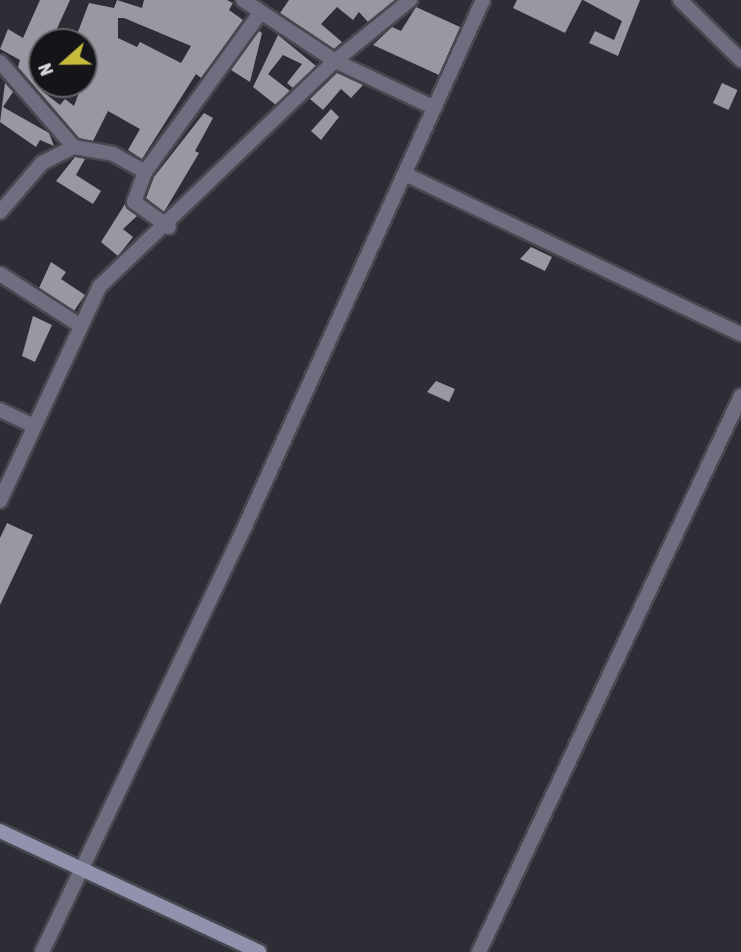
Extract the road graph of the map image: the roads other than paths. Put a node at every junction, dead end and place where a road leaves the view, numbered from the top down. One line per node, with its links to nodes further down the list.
1 (243, 0): 5 (street)
2 (410, 0): 7 (street)
3 (483, 0): 9 (street)
4 (680, 0): 6 (street)
5 (260, 8): 7 (street); 11 (street)
6 (741, 60)
7 (335, 61): 9 (street); 14 (street)
8 (0, 62): 10 (street)
9 (435, 108): 12 (street)
10 (74, 147): 11 (street); 13 (street)
11 (145, 172): 14 (street)
12 (407, 175): 17 (street); 23 (street)
13 (0, 212)
14 (169, 227): 16 (street)
15 (0, 274): 16 (street)
16 (79, 325): 20 (street)
17 (741, 334)
18 (741, 396): 26 (street)
19 (0, 410): 20 (street)
20 (35, 426): 21 (street)
21 (0, 501)
22 (0, 831): 23 (street)
23 (81, 869): 24 (street); 25 (street)
24 (42, 952)
25 (259, 952)
26 (479, 952)

